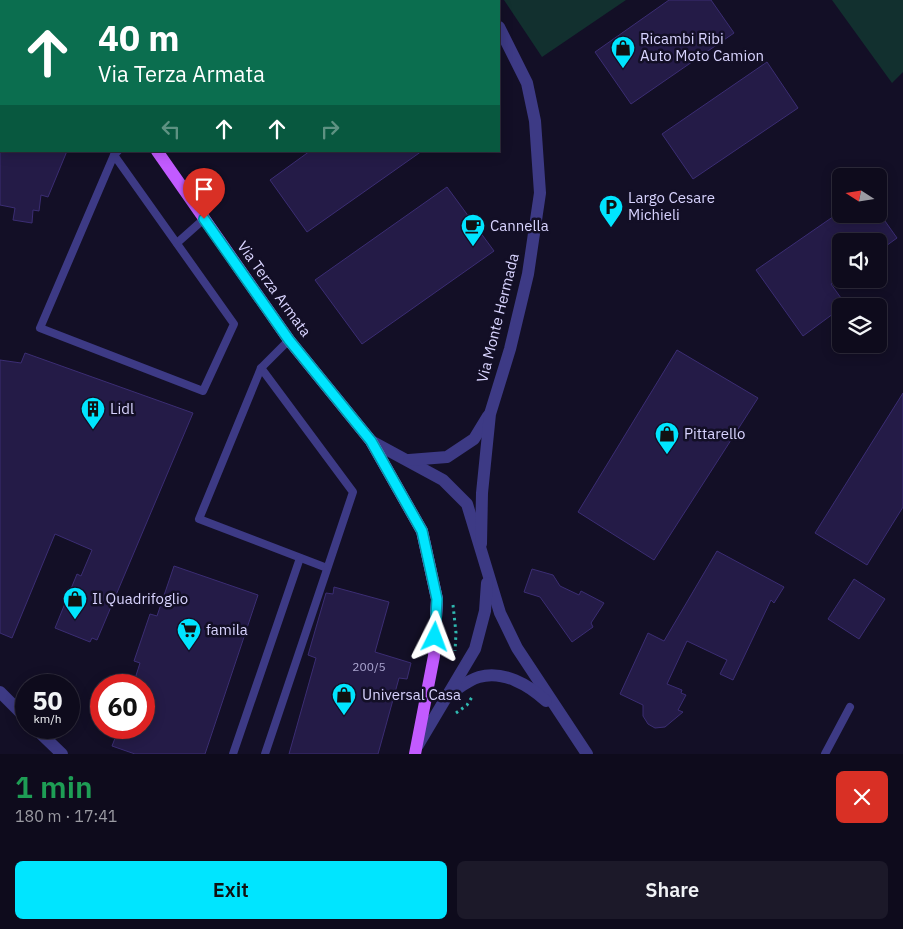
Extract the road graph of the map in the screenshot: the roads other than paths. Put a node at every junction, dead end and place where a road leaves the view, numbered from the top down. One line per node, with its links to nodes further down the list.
1 (500, 29): 8 (street, Via Monte Hermada)
2 (158, 152): 4 (main road, Via Terza Armata)
3 (116, 153): 5 (lane); 5 (lane)
4 (204, 219): 5 (lane); 6 (main road, Via Terza Armata)
5 (177, 244)
6 (289, 340): 7 (lane); 9 (main road, Via Terza Armata)
7 (262, 368): 12 (lane); 13 (lane)
8 (490, 414): 10 (street, Via Monte Hermada); 11 (street, Via Monte Hermada)
9 (371, 441): 10 (street, Via Terza Armata); 21 (main road, Via Terza Armata)
10 (409, 460): 11 (street, Via Terza Armata)
11 (481, 544): 14 (street, Via Terza Armata)
12 (300, 558): 13 (lane); 23 (lane)
13 (327, 568): 24 (lane)
14 (487, 576): 16 (street); 19 (street, Via Terza Armata)
15 (0, 692): 17 (street)
16 (446, 696): 19 (street, Via Terza Armata); 21 (street)
17 (15, 707)
18 (850, 707): 26 (lane)
19 (559, 713): 25 (street, Via Terza Armata)
20 (46, 739): 22 (street)
21 (416, 751)
22 (62, 754)
23 (233, 754)
24 (265, 754)
25 (587, 754)
26 (825, 754)

